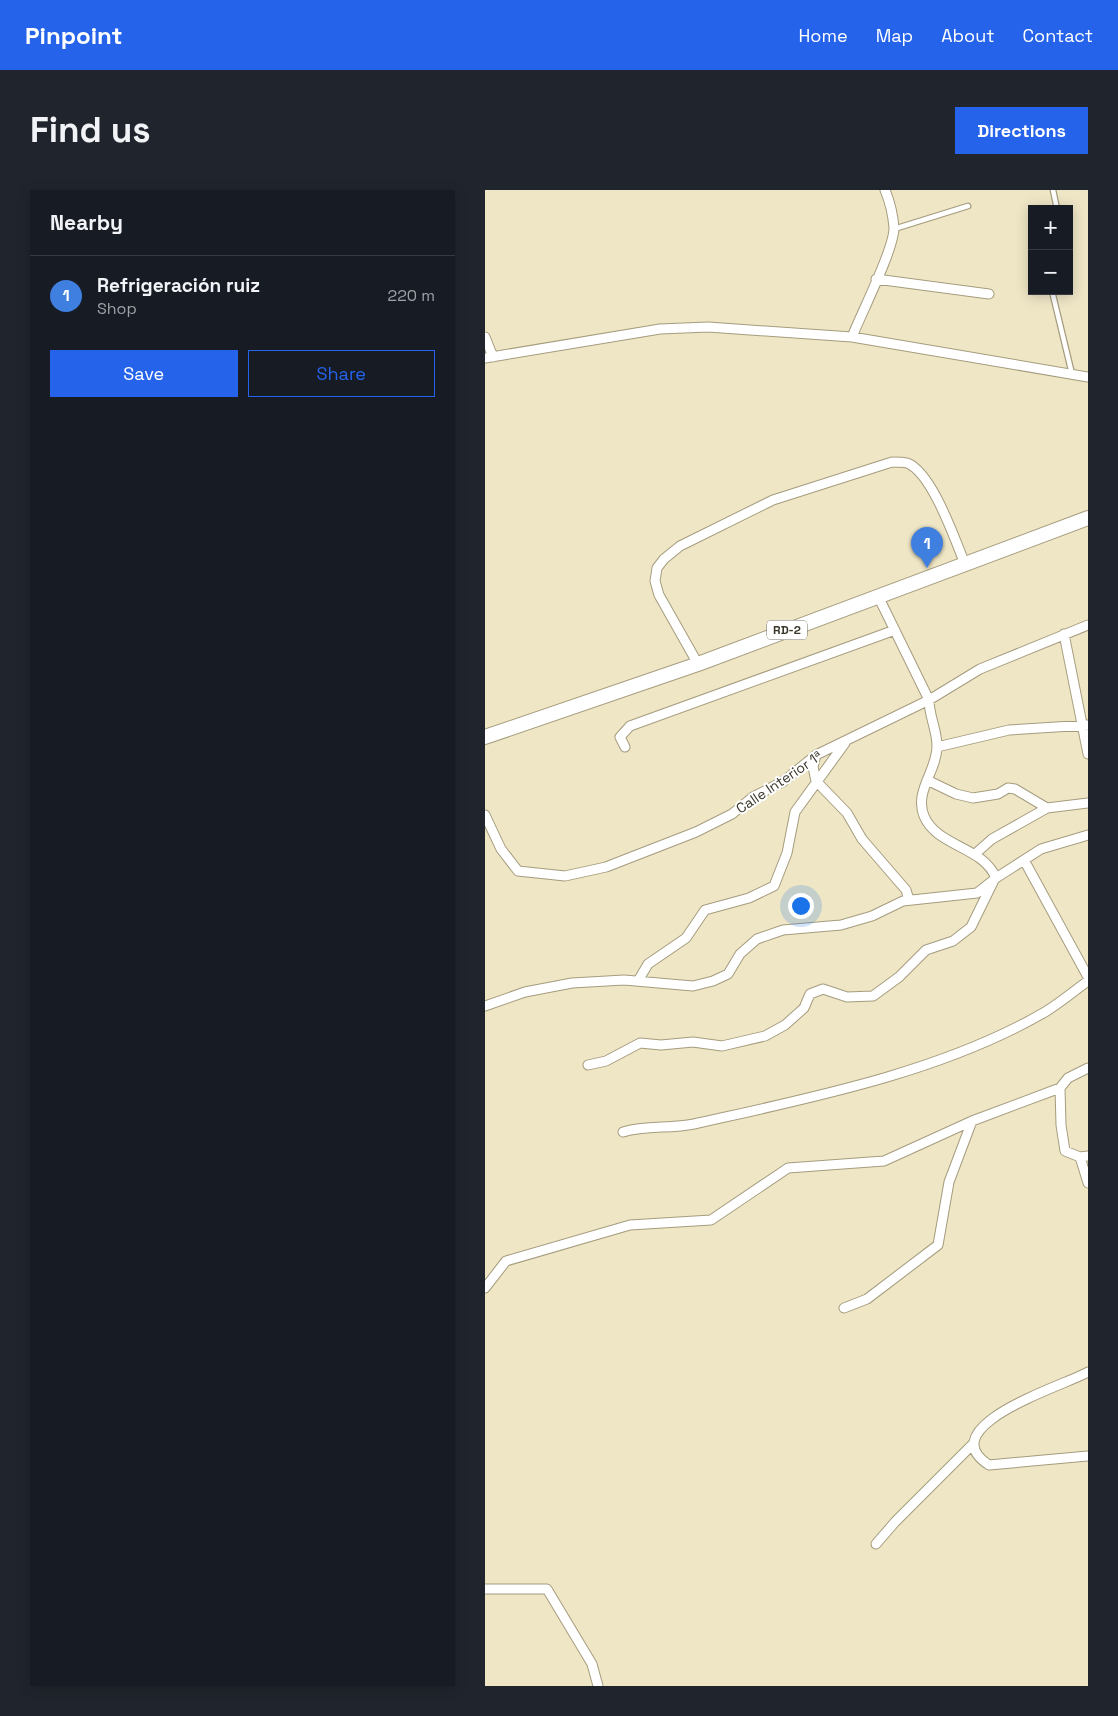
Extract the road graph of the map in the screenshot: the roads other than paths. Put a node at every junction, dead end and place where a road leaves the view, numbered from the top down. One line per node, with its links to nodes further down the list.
1 (885, 190): 5 (street)
2 (1053, 190): 3 (lane)
3 (1056, 205)
4 (968, 206): 5 (lane)
5 (894, 229): 6 (street)
6 (876, 280): 7 (street); 10 (street)
7 (989, 294)
8 (1053, 295): 12 (lane)
9 (485, 337): 11 (street)
10 (852, 337): 11 (street); 12 (street)
11 (489, 358)
12 (1073, 375): 13 (street)
13 (1088, 378)
14 (1088, 518): 15 (main road, RD-2)
15 (965, 564): 16 (main road, RD-2); 20 (street)
16 (878, 596): 18 (street); 20 (main road, RD-2)
17 (1088, 625): 19 (street, Calle Interior 1ª)
18 (895, 630): 21 (street); 25 (street)
19 (1064, 634): 21 (street, Calle Interior 1ª); 22 (street)
20 (697, 664): 23 (main road, RD-2)
21 (929, 700): 24 (street, Calle Interior 1ª); 26 (street)
22 (1085, 725): 26 (street); 27 (street)
23 (485, 737)
24 (845, 742): 28 (street, Calle Interior 1ª); 30 (street)
25 (625, 747)
26 (937, 747): 29 (street)
27 (1088, 754)
28 (817, 755): 30 (street); 33 (street, Calle Interior 1ª)
29 (927, 780): 32 (street); 35 (street)
30 (817, 781): 38 (street); 40 (street)
31 (1088, 803): 32 (street)
32 (1047, 808): 35 (street)
33 (485, 815)
34 (1088, 835): 36 (street)
35 (975, 854): 37 (street)
36 (1024, 860): 37 (street); 39 (street)
37 (995, 878): 38 (street); 42 (street)
38 (909, 900): 40 (street)
39 (1088, 979): 46 (street)
40 (638, 981): 41 (street)
41 (485, 1006)
42 (588, 1065)
43 (1088, 1068): 44 (street)
44 (1060, 1088): 45 (street); 47 (street)
45 (972, 1121): 49 (street); 50 (street)
46 (623, 1132)
47 (1084, 1157): 48 (street)
48 (1088, 1183)
49 (485, 1288)
50 (844, 1308)
51 (1088, 1372): 52 (street)
52 (973, 1444): 53 (street); 54 (street)
53 (1088, 1456)
54 (875, 1544)
55 (485, 1589): 56 (street)
56 (598, 1686)

